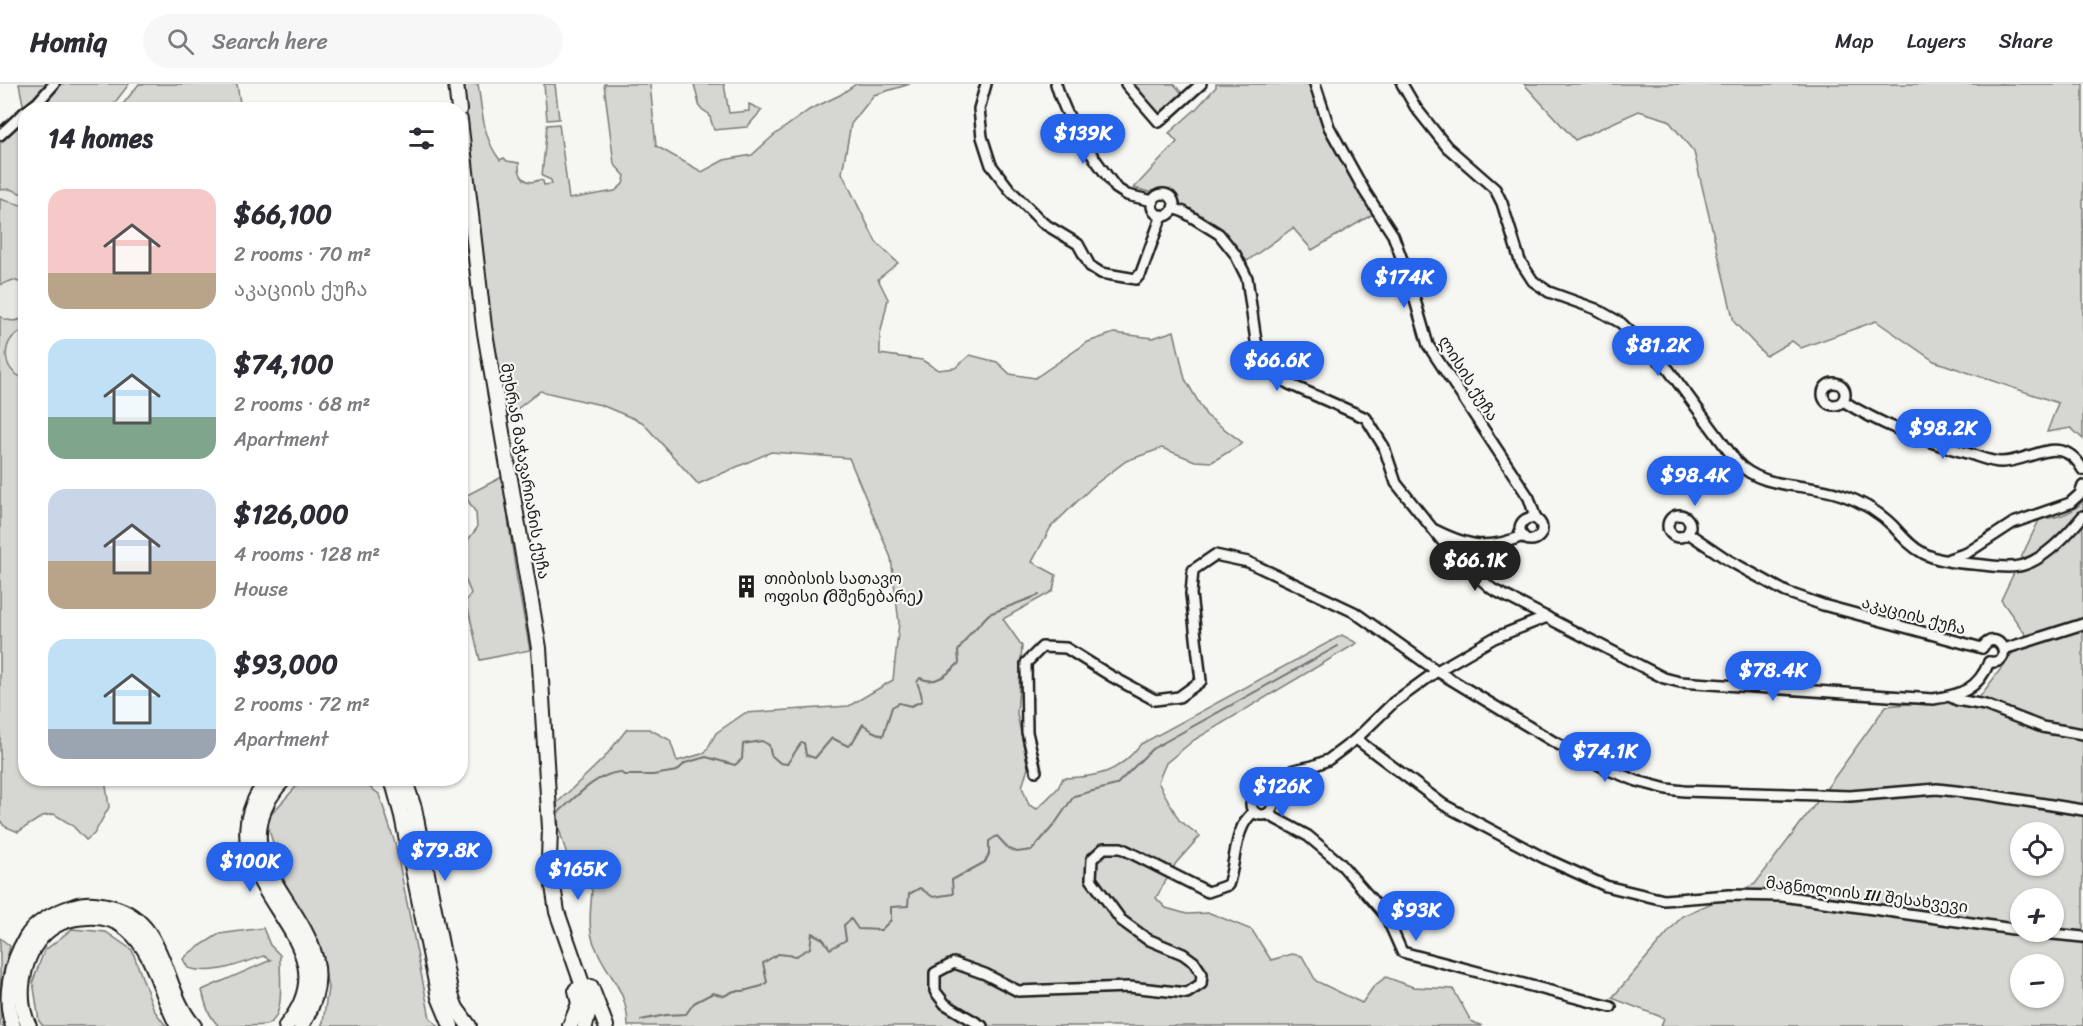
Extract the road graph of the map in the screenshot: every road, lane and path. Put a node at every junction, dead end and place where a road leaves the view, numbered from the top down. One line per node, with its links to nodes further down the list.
1 (54, 84): 9 (street)
2 (456, 84): 10 (main road)
3 (986, 84): 16 (street)
4 (1056, 84): 14 (street)
5 (1126, 84): 6 (street)
6 (1202, 84)
7 (1315, 84): 21 (street, ლისის ქუჩა)
8 (1402, 84): 25 (street)
9 (38, 102)
10 (458, 102)
11 (18, 118): 12 (street)
12 (0, 135)
13 (468, 189): 44 (main road, მუხრან მაჭავარიანის ქუჩა)
14 (1153, 201): 15 (street); 16 (street)
15 (1173, 208): 16 (street); 22 (street)
16 (1162, 215)
17 (1843, 401): 18 (street)
18 (2083, 470)
19 (2083, 486): 25 (street)
20 (2083, 516): 25 (street)
21 (1536, 519): 24 (street); 24 (street)
22 (1433, 529): 24 (street); 26 (street)
23 (1688, 533): 28 (street, აკაციის ქუჩა)
24 (1523, 536)
25 (1946, 560)
26 (1547, 617): 31 (street); 32 (street)
27 (2083, 624): 29 (street)
28 (1982, 648): 29 (street); 30 (street, აკაციის ქუჩა)
29 (2004, 649): 30 (street)
30 (1989, 662): 32 (street)
31 (1437, 671): 34 (street); 35 (street); 41 (street)
32 (1951, 697): 33 (street)
33 (2083, 734)
34 (1356, 739): 40 (street); 46 (street, მაგნოლიის III შესახვევი)
35 (1036, 771)
36 (265, 786): 54 (main road)
37 (279, 786): 55 (main road)
38 (394, 786): 56 (main road)
39 (407, 786): 57 (main road)
40 (1266, 794): 42 (street); 43 (street)
41 (2083, 810)
42 (1254, 812): 43 (street); 61 (street)
43 (1267, 814): 49 (street)
44 (550, 828): 45 (main road, მუხრან მაჭავარიანის ქუჩა); 60 (main road, მუხრან მაჭავარიანის ქუჩა)
45 (549, 860): 58 (main road); 59 (main road, მუხრან მაჭავარიანის ქუჩა)
46 (2010, 929)
47 (2064, 935): 48 (street)
48 (2083, 937)
49 (1611, 1007)
50 (13, 1026): 53 (main road)
51 (29, 1026): 52 (main road)
52 (178, 1026)
53 (194, 1026)
54 (286, 1026)
55 (301, 1026)
56 (451, 1026)
57 (470, 1026)
58 (570, 1026)
59 (585, 1026)
60 (606, 1026)
61 (982, 1026)

